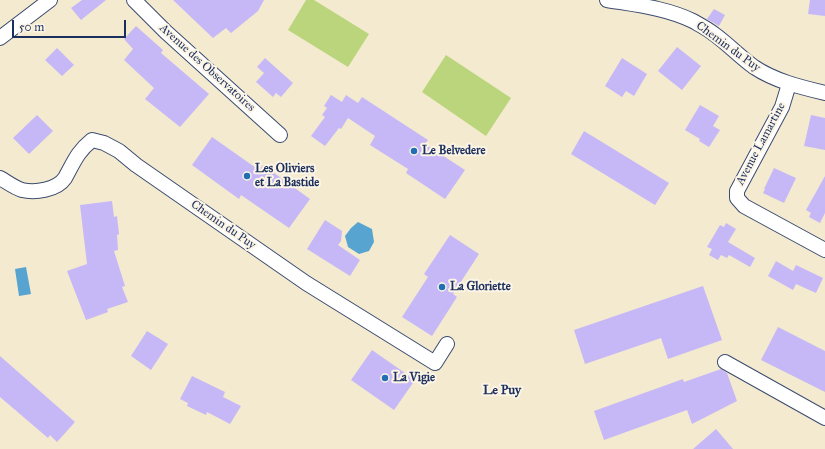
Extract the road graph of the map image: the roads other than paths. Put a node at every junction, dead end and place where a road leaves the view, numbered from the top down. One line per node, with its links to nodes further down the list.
1 (50, 0): 4 (street)
2 (134, 0): 7 (street, Avenue des Observatoires)
3 (607, 0): 5 (street, Chemin du Puy)
4 (0, 38)
5 (790, 84): 6 (street, Chemin du Puy); 9 (street, Avenue Lamartine)
6 (825, 93)
7 (280, 135)
8 (0, 178): 10 (street, Chemin du Puy)
9 (825, 250)
10 (447, 344)
11 (725, 362): 12 (street)
12 (825, 418)

